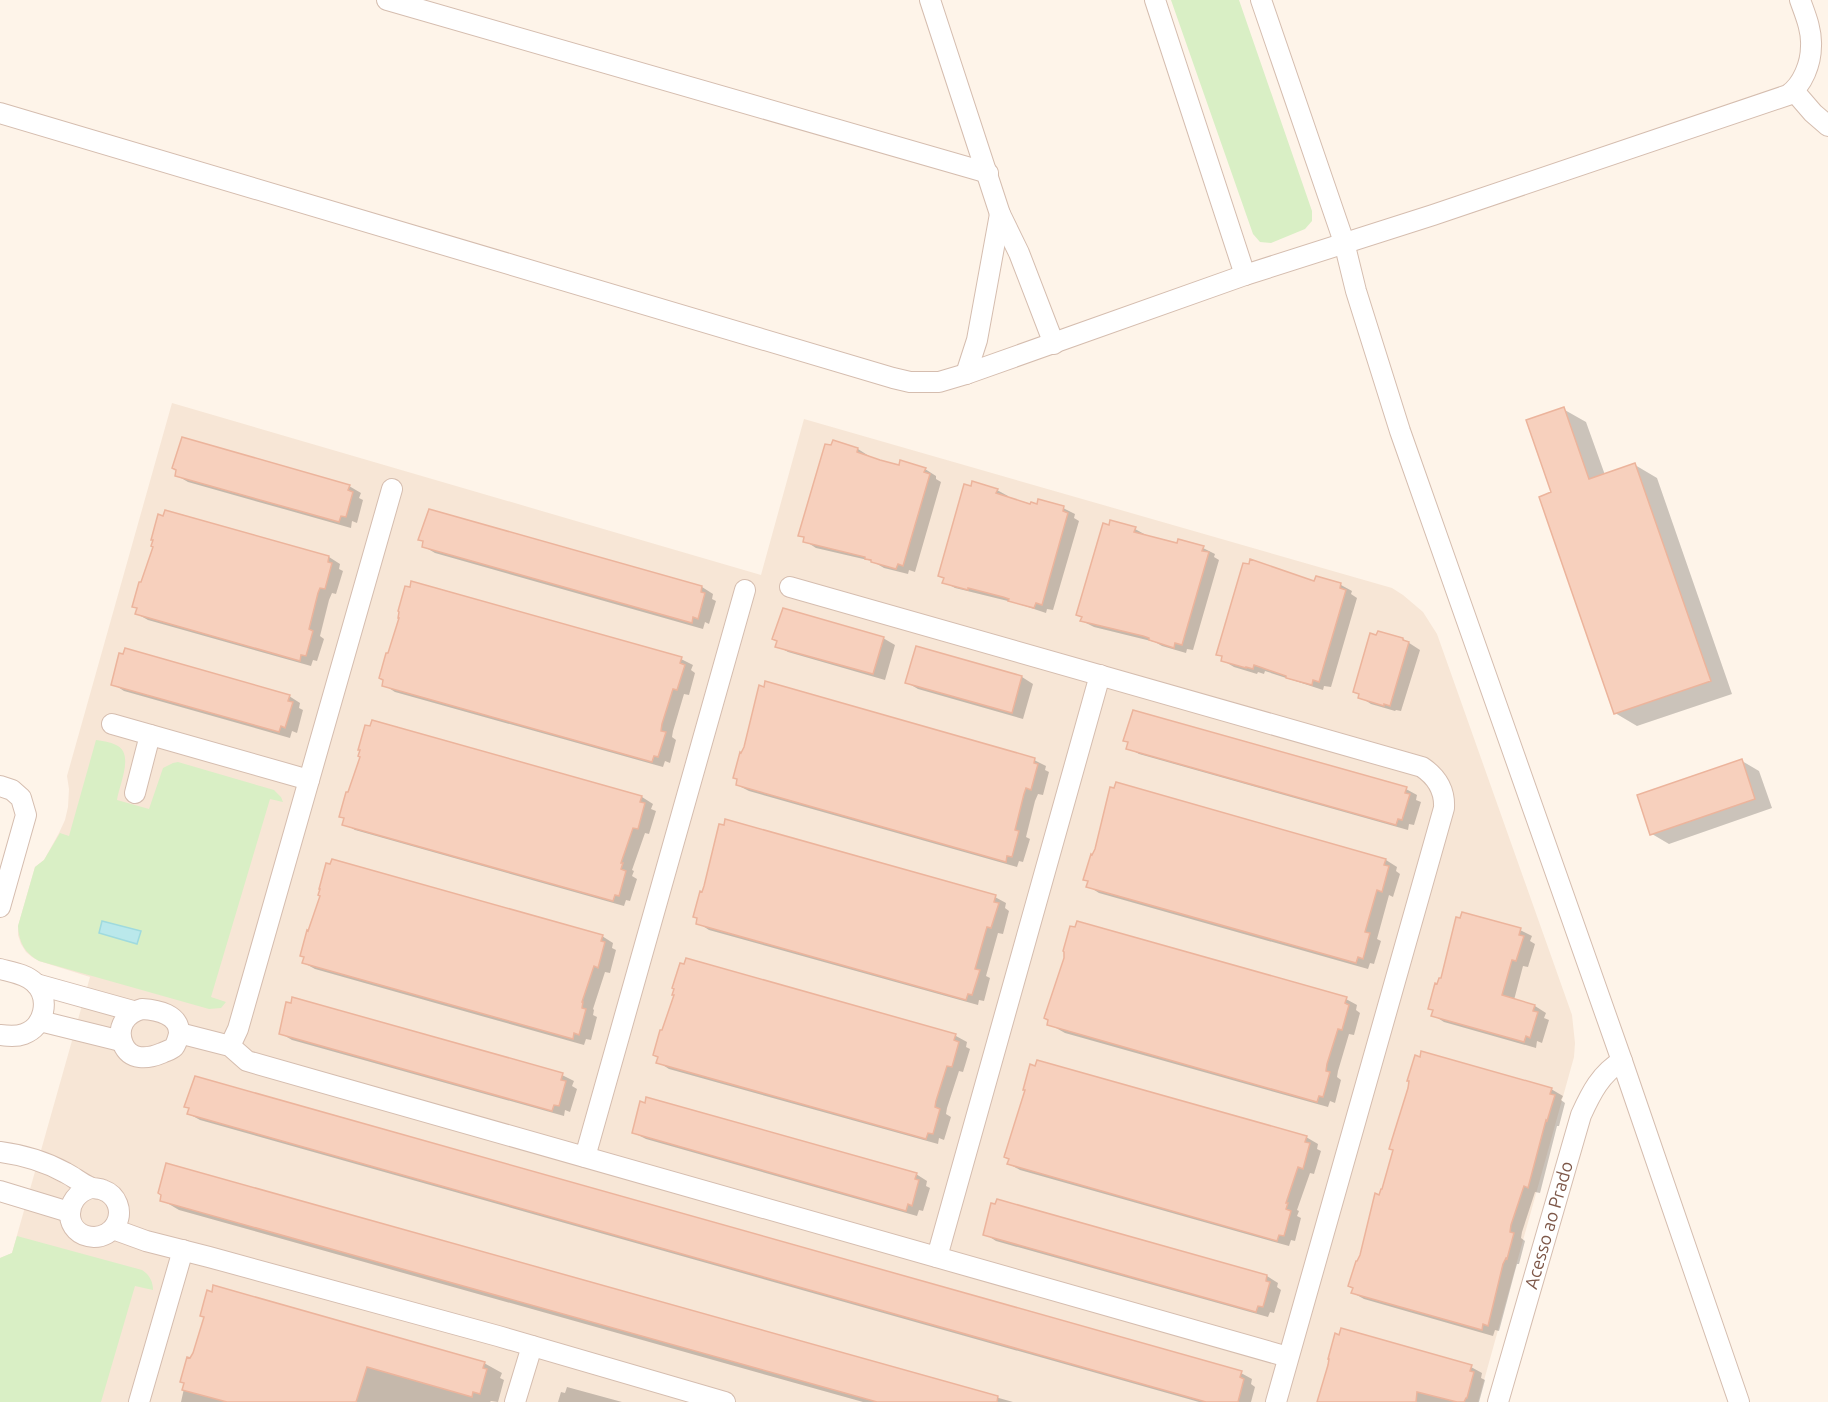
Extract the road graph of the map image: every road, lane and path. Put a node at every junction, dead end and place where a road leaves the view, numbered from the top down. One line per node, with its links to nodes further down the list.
1 (387, 0): 9 (street)
2 (930, 0): 9 (street)
3 (1155, 0): 12 (street)
4 (1261, 0): 11 (street)
5 (1800, 0): 6 (street)
6 (1794, 91): 8 (street); 11 (street)
7 (0, 113): 14 (street)
8 (1828, 126)
9 (988, 173): 10 (street)
10 (1000, 214): 13 (street); 14 (street)
11 (1344, 242): 12 (street); 33 (street)
12 (1245, 275): 13 (street)
13 (1054, 344): 14 (street)
14 (966, 374)
15 (392, 489): 21 (street)
16 (790, 587): 18 (street)
17 (745, 590): 35 (street)
18 (1100, 675): 41 (street); 43 (street)
19 (112, 724): 20 (street)
20 (150, 735): 21 (street); 23 (street)
21 (309, 780): 32 (street)
22 (0, 786): 24 (street)
23 (135, 793)
24 (0, 907)
25 (0, 969): 26 (street)
26 (36, 984): 27 (street); 28 (street)
27 (134, 1011): 29 (street); 31 (street)
28 (40, 1021): 30 (street); 31 (street)
29 (179, 1033): 31 (street); 32 (street)
30 (0, 1035)
31 (121, 1041)
32 (230, 1046): 35 (street)
33 (1622, 1061): 48 (street, Acesso ao Prado); 49 (street)
34 (0, 1152): 36 (street)
35 (585, 1157): 41 (street)
36 (91, 1188): 38 (street); 39 (street)
37 (0, 1191): 38 (street)
38 (69, 1212): 39 (street)
39 (113, 1229): 40 (street)
40 (183, 1250): 42 (street); 44 (street)
41 (937, 1257): 43 (street)
42 (532, 1346): 45 (street); 46 (street)
43 (1288, 1357): 47 (street)
44 (139, 1402)
45 (515, 1402)
46 (725, 1402)
47 (1276, 1402)
48 (1498, 1402)
49 (1739, 1402)

